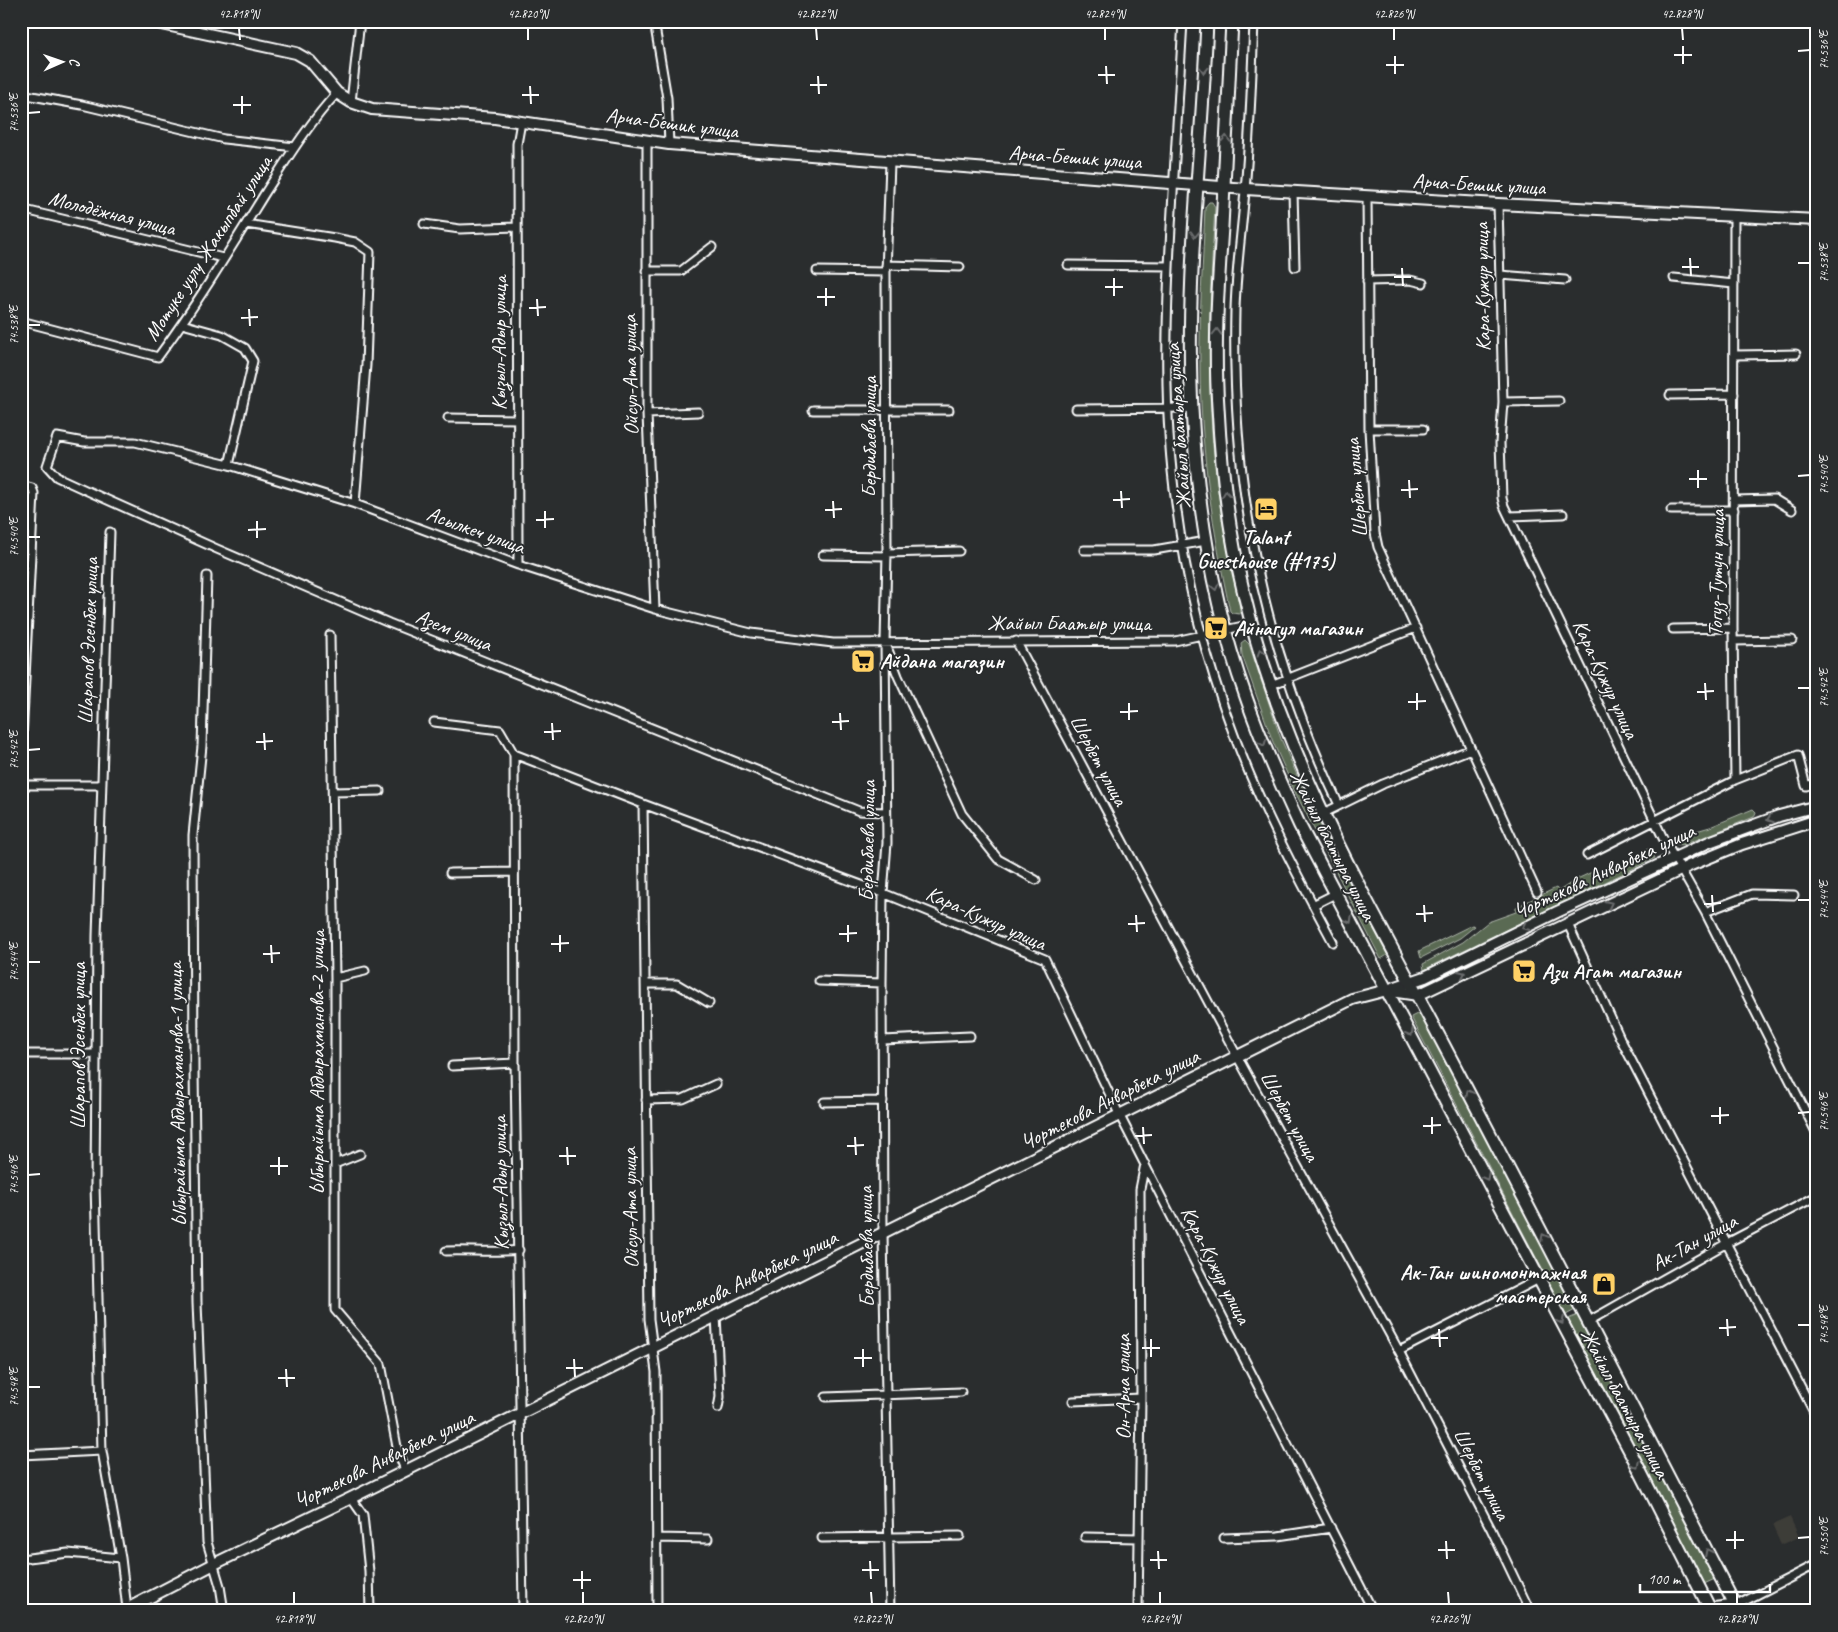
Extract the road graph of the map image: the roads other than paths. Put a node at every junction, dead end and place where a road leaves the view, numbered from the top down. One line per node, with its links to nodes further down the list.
1 (148, 21): 8 (street, Арча-Бешик улица)
2 (360, 21): 10 (street)
3 (654, 21): 13 (street)
4 (1183, 21): 16 (street)
5 (1207, 21): 17 (main road, Жайыл баатыра улица, one-way to 17)
6 (1232, 21): 18 (main road, Жайыл баатыра улица, one-way to 6)
7 (1254, 21): 19 (street)
8 (337, 93): 10 (street, Арча-Бешик улица); 14 (street, Мотуке уулу Жакыпбай улица)
9 (21, 94): 14 (street)
10 (352, 102): 11 (street, Арча-Бешик улица)
11 (521, 122): 12 (street, Арча-Бешик улица); 28 (street, Кызыл-Адыр улица)
12 (647, 141): 13 (street, Арча-Бешик улица); 36 (street, Ойсул-Ата улица)
13 (669, 144): 15 (street, Арча-Бешик улица)
14 (295, 147): 26 (street, Мотуке уулу Жакыпбай улица)
15 (890, 162): 16 (street, Арча-Бешик улица); 35 (street, Бердибаева улица)
16 (1174, 183): 17 (street, Арча-Бешик улица); 32 (street)
17 (1197, 186): 18 (street, Арча-Бешик улица); 52 (main road, Жайыл баатыра улица, one-way to 52)
18 (1224, 187): 19 (street, Арча-Бешик улица); 84 (main road, Жайыл баатыра улица, one-way to 18)
19 (1246, 189): 20 (street, Арча-Бешик улица); 95 (street)
20 (1293, 192): 21 (street, Арча-Бешик улица); 34 (street)
21 (1367, 196): 22 (street, Арча-Бешик улица); 41 (street, Шербет улица)
22 (1498, 204): 24 (street, Арча-Бешик улица); 38 (street, Кара-Кужур улица)
23 (21, 209): 30 (street, Молодёжная улица)
24 (1734, 216): 25 (street, Арча-Бешик улица); 43 (street, Тогуз-Тутун улица)
25 (1817, 220)
26 (246, 224): 30 (street, Мотуке уулу Жакыпбай улица); 68 (street)
27 (424, 224): 28 (street)
28 (516, 227): 61 (street, Кызыл-Адыр улица)
29 (712, 247): 36 (street)
30 (223, 258): 45 (street, Мотуке уулу Жакыпбай улица)
31 (1068, 266): 32 (street)
32 (1169, 266): 57 (street)
33 (960, 267): 35 (street)
34 (1295, 267)
35 (886, 269): 37 (street); 55 (street, Бердибаева улица)
36 (646, 271): 59 (street, Ойсул-Ата улица)
37 (817, 271)
38 (1500, 275): 40 (street); 51 (street, Кара-Кужур улица)
39 (1674, 278): 43 (street)
40 (1565, 280)
41 (1368, 281): 42 (street); 63 (street, Шербет улица)
42 (1423, 283)
43 (1734, 284): 47 (street, Тогуз-Тутун улица)
44 (21, 321): 45 (street, Мотуке уулу Жакыпбай улица)
45 (182, 324): 65 (street)
46 (1796, 354): 47 (street)
47 (1735, 355): 49 (street, Тогуз-Тутун улица)
48 (1670, 394): 49 (street)
49 (1734, 394): 67 (street, Тогуз-Тутун улица)
50 (1559, 401): 51 (street)
51 (1503, 402): 73 (street, Кара-Кужур улица)
52 (1192, 408): 57 (street); 75 (main road, Жайыл баатыра улица)
53 (1076, 409): 57 (street)
54 (813, 410): 55 (street)
55 (886, 410): 56 (street); 80 (street, Бердибаева улица)
56 (949, 410)
57 (1168, 410): 76 (street)
58 (698, 412): 59 (street)
59 (647, 414): 83 (street, Ойсул-Ата улица)
60 (448, 418): 61 (street)
61 (518, 419): 81 (street, Кызыл-Адыр улица)
62 (1423, 429): 63 (street)
63 (1369, 430): 85 (street, Шербет улица)
64 (57, 438): 65 (street, Асылкеч улица); 110 (street, Азем улица)
65 (229, 465): 68 (street, Асылкеч улица)
66 (21, 485): 100 (street)
67 (1734, 500): 70 (street, Тогуз-Тутун улица); 71 (street)
68 (355, 504): 81 (street, Асылкеч улица)
69 (1670, 510): 70 (street)
70 (1734, 510): 86 (street, Тогуз-Тутун улица)
71 (1792, 510)
72 (1563, 514): 73 (street)
73 (1509, 516): 112 (street, Кара-Кужур улица)
74 (110, 532): 104 (street, Шарапов Эсенбек улица)
75 (1206, 542): 76 (street); 88 (main road, Жайыл баатыра улица, one-way to 88)
76 (1183, 546): 77 (street); 90 (street)
77 (1084, 550)
78 (959, 551): 80 (street)
79 (823, 555): 80 (street)
80 (887, 555): 94 (street, Бердибаева улица)
81 (518, 565): 83 (street, Асылкеч улица)
82 (207, 576): 186 (street, Ыбырайыма Абдырахманова-1 улица)
83 (655, 609): 94 (street, Асылкеч улица)
84 (1252, 624): 88 (street, Жайыл Баатыр улица); 96 (main road, Жайыл баатыра улица, one-way to 84)
85 (1416, 628): 95 (street); 98 (street, Шербет улица)
86 (1732, 628): 87 (street); 93 (street, Тогуз-Тутун улица)
87 (1673, 629)
88 (1226, 630): 90 (street, Жайыл Баатыр улица); 122 (main road, Жайыл баатыра улица, one-way to 122)
89 (330, 635): 106 (street, Ыбырайыма Абдырахманова-2 улица)
90 (1203, 635): 92 (street, Жайыл Баатыр улица); 124 (street)
91 (1792, 640): 93 (street)
92 (1016, 641): 94 (street, Жайыл Баатыр улица); 141 (street, Шербет улица)
93 (1733, 641): 101 (street, Тогуз-Тутун улица)
94 (885, 642): 110 (street, Бердибаева улица); 119 (street)
95 (1287, 679): 96 (street); 108 (street)
96 (1271, 685): 111 (main road, Жайыл баатыра улица)
97 (434, 722): 99 (street)
98 (1471, 749): 108 (street); 121 (street, Шербет улица)
99 (514, 754): 107 (street, Кара-Кужур улица); 117 (street, Кызыл-Адыр улица)
100 (21, 761)
101 (1735, 780): 102 (street); 112 (street)
102 (1817, 783)
103 (21, 785): 104 (street)
104 (100, 785): 140 (street, Шарапов Эсенбек улица)
105 (380, 791): 106 (street)
106 (333, 792): 129 (street, Ыбырайыма Абдырахманова-2 улица)
107 (643, 804): 120 (street, Кара-Кужур улица); 133 (street, Ойсул-Ата улица)
108 (1339, 805): 111 (street)
109 (1817, 806): 115 (street, Чортекова Анварбека улица, one-way to 115)
110 (886, 812): 120 (street, Бердибаева улица)
111 (1324, 813): 131 (main road, Жайыл баатыра улица)
112 (1654, 820): 114 (street); 115 (street, Кара-Кужур улица)
113 (1817, 820): 116 (street, Чортекова Анварбека улица)
114 (1587, 855)
115 (1674, 857): 116 (street, Кара-Кужур улица); 131 (street, Чортекова Анварбека улица, one-way to 131)
116 (1682, 869): 125 (street, Кара-Кужур улица); 126 (street, Чортекова Анварбека улица, one-way to 116)
117 (514, 872): 118 (street); 142 (street, Кызыл-Адыр улица)
118 (450, 873)
119 (1036, 880)
120 (883, 892): 132 (street, Бердибаева улица); 148 (street, Кара-Кужур улица)
121 (1537, 892)
122 (1335, 894): 124 (street); 134 (main road, Жайыл баатыра улица, one-way to 134)
123 (1794, 895): 125 (street)
124 (1313, 904): 127 (street)
125 (1706, 912): 149 (street, Кара-Кужур улица)
126 (1568, 924): 135 (street, Чортекова Анварбека улица, one-way to 126); 155 (street)
127 (1333, 942)
128 (366, 971): 129 (street)
129 (335, 978): 151 (street, Ыбырайыма Абдырахманова-2 улица)
130 (819, 981): 132 (street)
131 (1412, 982): 134 (street, Чортекова Анварбека улица); 135 (main road, Жайыл баатыра улица)
132 (882, 983): 138 (street, Бердибаева улица)
133 (645, 984): 136 (street); 145 (street, Ойсул-Ата улица)
134 (1387, 990): 135 (street); 141 (street, Чортекова Анварбека улица); 158 (main road, Жайыл баатыра улица, one-way to 158)
135 (1418, 995): 160 (main road, Жайыл баатыра улица, one-way to 135)
136 (709, 1003)
137 (970, 1036): 138 (street)
138 (883, 1040): 146 (street, Бердибаева улица)
139 (21, 1054): 140 (street)
140 (96, 1054): 171 (street, Шарапов Эсенбек улица)
141 (1237, 1056): 148 (street, Чортекова Анварбека улица); 162 (street, Шербет улица)
142 (515, 1063): 143 (street); 156 (street, Кызыл-Адыр улица)
143 (452, 1066)
144 (716, 1084): 145 (street)
145 (646, 1100): 161 (street, Ойсул-Ата улица)
146 (883, 1101): 147 (street); 154 (street, Бердибаева улица)
147 (824, 1102)
148 (1120, 1116): 152 (street, Кара-Кужур улица); 154 (street, Чортекова Анварбека улица)
149 (1817, 1134)
150 (360, 1154): 151 (street)
151 (335, 1164): 173 (street, Ыбырайыма Абдырахманова-2 улица)
152 (1145, 1164): 166 (street, Он-Арча улица); 175 (street, Кара-Кужур улица)
153 (1817, 1196): 155 (street, Ак-Тан улица)
154 (883, 1233): 159 (street, Чортекова Анварбека улица); 164 (street, Бердибаева улица)
155 (1727, 1243): 160 (street, Ак-Тан улица); 170 (street)
156 (519, 1250): 157 (street); 169 (street, Кызыл-Адыр улица)
157 (446, 1251)
158 (1539, 1279): 162 (street); 190 (main road, Жайыл баатыра улица, one-way to 190)
159 (716, 1315): 161 (street, Чортекова Анварбека улица); 168 (street)
160 (1589, 1321): 188 (main road, Жайыл баатыра улица, one-way to 160)
161 (653, 1346): 169 (street, Чортекова Анварбека улица); 178 (street, Ойсул-Ата улица)
162 (1399, 1351): 199 (street, Шербет улица)
163 (961, 1392): 164 (street)
164 (887, 1394): 165 (street); 180 (street, Бердибаева улица)
165 (826, 1397)
166 (1141, 1398): 167 (street); 181 (street, Он-Арча улица)
167 (1073, 1401)
168 (718, 1408)
169 (520, 1412): 173 (street, Чортекова Анварбека улица); 194 (street, Кызыл-Адыр улица)
170 (1817, 1418)
171 (102, 1451): 172 (street); 185 (street, Шарапов Эсенбек улица)
172 (21, 1455)
173 (405, 1470): 174 (street, Чортекова Анварбека улица)
174 (351, 1498): 186 (street, Чортекова Анварбека улица); 193 (street)
175 (1331, 1528): 182 (street); 198 (street, Кара-Кужур улица)
176 (960, 1536): 180 (street)
177 (1085, 1537): 181 (street)
178 (657, 1538): 183 (street); 195 (street, Ойсул-Ата улица)
179 (822, 1538): 180 (street)
180 (889, 1538): 196 (street, Бердибаева улица)
181 (1139, 1538): 197 (street, Он-Арча улица)
182 (1224, 1538)
183 (708, 1539)
184 (21, 1558): 185 (street)
185 (121, 1558): 189 (street, Шарапов Эсенбек улица)
186 (214, 1564): 189 (street, Чортекова Анварбека улица); 192 (street, Ыбырайыма Абдырахманова-1 улица)
187 (1817, 1564): 188 (street)
188 (1737, 1608): 190 (main road)
189 (127, 1610): 191 (street)
190 (1709, 1610)
191 (106, 1611)
192 (224, 1611)
193 (370, 1611)
194 (523, 1611)
195 (657, 1611)
196 (890, 1611)
197 (1138, 1611)
198 (1373, 1611)
199 (1530, 1611)

